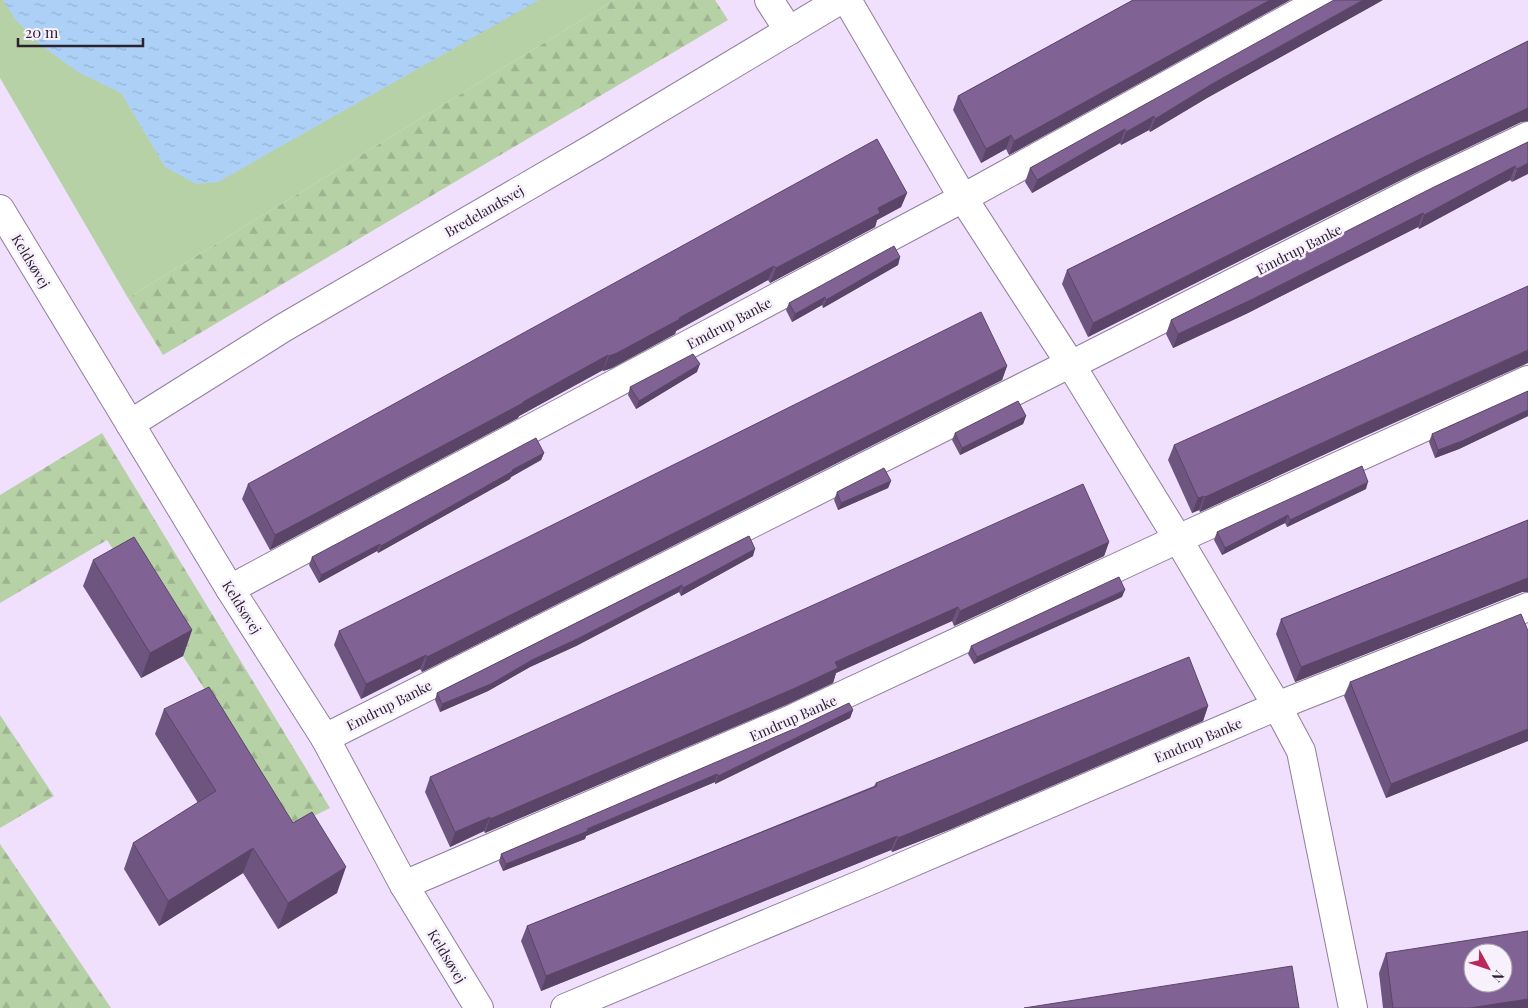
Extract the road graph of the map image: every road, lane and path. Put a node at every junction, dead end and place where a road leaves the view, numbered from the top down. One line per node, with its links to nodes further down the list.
1 (768, 0): 5 (street)
2 (840, 0): 5 (street, Bredelandsvej)
3 (848, 0): 7 (street)
4 (1322, 0): 7 (street, Emdrup Banke)
5 (789, 31): 11 (street, Bredelandsvej)
6 (1528, 136): 9 (street, Emdrup Banke)
7 (963, 198): 9 (street); 13 (street, Emdrup Banke)
8 (0, 209): 11 (street, Keldsøvej)
9 (1071, 365): 12 (street); 16 (street, Emdrup Banke)
10 (1528, 380): 12 (street, Emdrup Banke)
11 (130, 424): 13 (street, Keldsøvej)
12 (1178, 540): 15 (street); 17 (street, Emdrup Banke)
13 (230, 589): 16 (street, Keldsøvej)
14 (1528, 607): 15 (street, Emdrup Banke)
15 (1277, 706): 19 (street, Emdrup Banke); 20 (street)
16 (325, 738): 17 (street, Keldsøvej)
17 (404, 886): 18 (street, Keldsøvej)
18 (479, 1008)
19 (565, 1008)
20 (1353, 1008)

